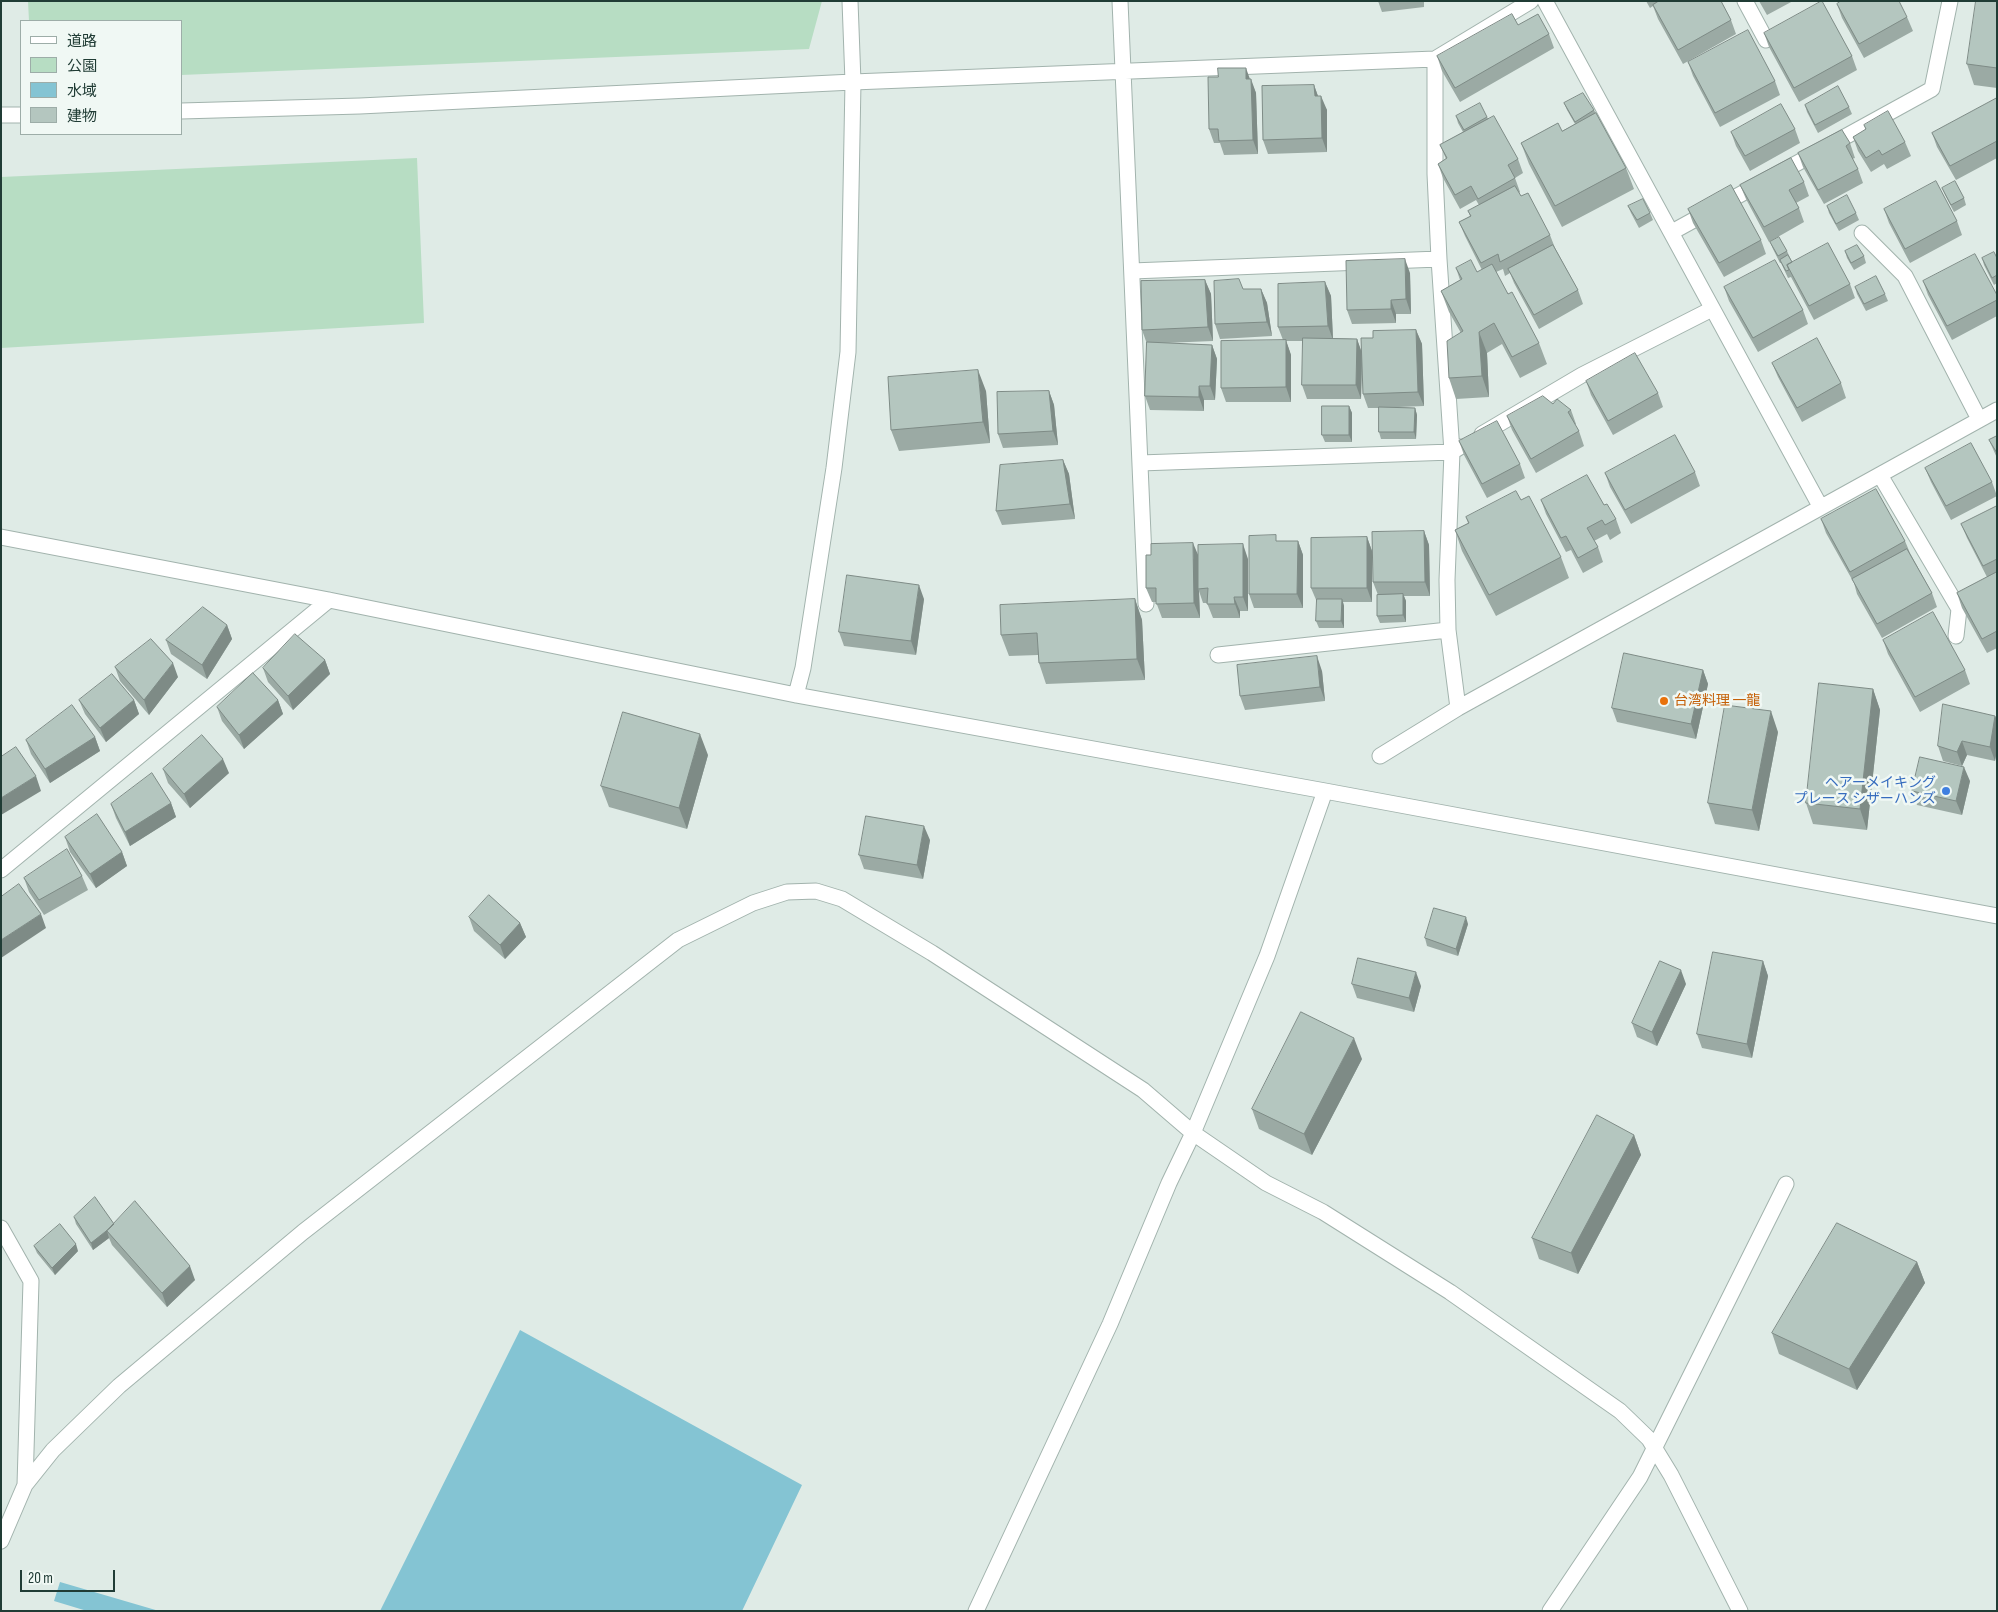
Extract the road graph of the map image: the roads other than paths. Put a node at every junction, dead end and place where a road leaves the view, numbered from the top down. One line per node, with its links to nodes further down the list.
1 (850, 1): 10 (street)
2 (1120, 1): 9 (street)
3 (1531, 1): 8 (street)
4 (1545, 1): 15 (street)
5 (1745, 1): 7 (street)
6 (1950, 1): 15 (street)
7 (1766, 40)
8 (1435, 59): 9 (street); 17 (street)
9 (1121, 72): 10 (street); 18 (street)
10 (853, 82): 12 (street); 32 (street)
11 (1, 106): 13 (street)
12 (182, 111)
13 (2, 115): 14 (street)
14 (20, 115)
15 (1672, 232): 19 (street)
16 (1862, 233): 21 (street)
17 (1439, 259): 18 (street); 22 (street)
18 (1132, 272): 23 (street)
19 (1712, 309): 22 (street); 25 (street)
20 (1997, 410): 21 (street)
21 (1980, 419): 24 (street)
22 (1452, 452): 23 (street); 29 (street)
23 (1140, 463): 28 (street)
24 (1880, 475): 25 (street); 30 (street)
25 (1820, 506): 33 (street)
26 (1, 537): 27 (street)
27 (329, 600): 32 (street); 36 (street)
28 (1146, 604)
29 (1448, 630): 31 (street); 33 (street)
30 (1956, 636)
31 (1218, 655)
32 (796, 696): 35 (street)
33 (1458, 708): 34 (street)
34 (1380, 756)
35 (1325, 791): 37 (street); 38 (street)
36 (1, 870)
37 (1997, 916)
38 (1193, 1133): 41 (street); 42 (street); 44 (street)
39 (1786, 1184): 41 (street)
40 (1, 1228): 42 (street)
41 (1654, 1448): 45 (street); 46 (street)
42 (25, 1485): 43 (street)
43 (1, 1541)
44 (976, 1611)
45 (1550, 1611)
46 (1740, 1611)

